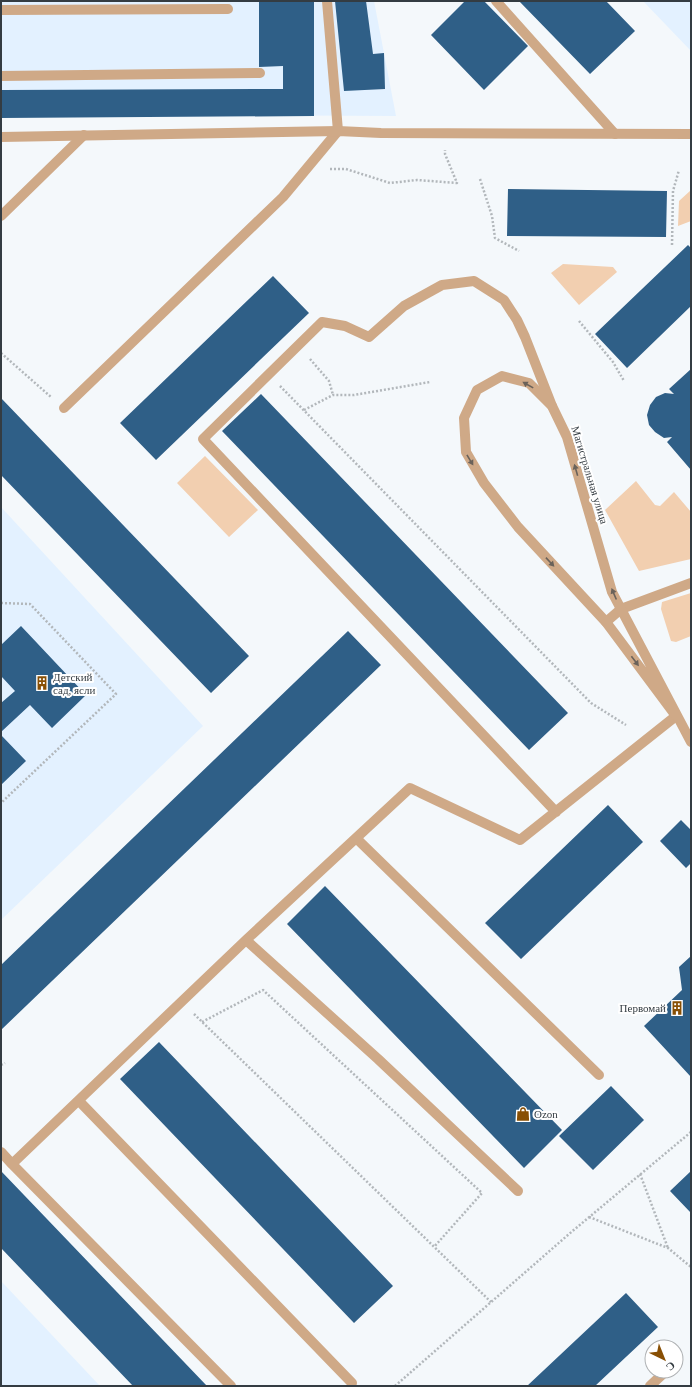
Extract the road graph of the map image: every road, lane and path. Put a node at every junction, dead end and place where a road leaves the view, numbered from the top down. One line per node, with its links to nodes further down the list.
1 (328, 1): 7 (street)
2 (496, 1): 9 (street)
3 (228, 9): 4 (street)
4 (1, 10)
5 (260, 73): 6 (street)
6 (1, 76)
7 (338, 131): 8 (street); 11 (street); 13 (street)
8 (445, 133): 9 (street); 13 (path)
9 (615, 134): 10 (street)
10 (691, 134)
11 (84, 135): 12 (street); 16 (street)
12 (1, 137)
13 (306, 169): 26 (street)
14 (679, 170): 17 (path)
15 (480, 179): 18 (path)
16 (1, 216)
17 (672, 245)
18 (519, 251)
19 (579, 321): 22 (path)
20 (292, 352): 21 (street); 24 (path); 25 (street)
21 (268, 375): 27 (path); 36 (street)
22 (624, 381)
23 (430, 382): 24 (path)
24 (333, 395): 27 (path)
25 (552, 406): 30 (street, Магистральная улица, one-way to 25); 31 (street, Магистральная улица, one-way to 31)
26 (64, 408)
27 (304, 410): 33 (path)
28 (691, 583): 30 (street)
29 (1, 603): 35 (path)
30 (621, 609): 31 (street); 32 (street, Магистральная улица)
31 (606, 622): 32 (street, Магистральная улица, one-way to 32)
32 (676, 716): 34 (street, Магистральная улица); 36 (street)
33 (626, 725)
34 (691, 742)
35 (1, 803)
36 (556, 812): 37 (street)
37 (356, 839): 38 (street); 43 (street)
38 (246, 940): 39 (street); 49 (street)
39 (182, 1002): 40 (path); 44 (street)
40 (202, 1022): 51 (path); 51 (path)
41 (5, 1062): 42 (path)
42 (1, 1066)
43 (599, 1075)
44 (79, 1101): 47 (street); 56 (street)
45 (691, 1132): 48 (path)
46 (1, 1152): 47 (street)
47 (12, 1164): 57 (street)
48 (640, 1174): 50 (path); 52 (path)
49 (518, 1191)
50 (589, 1217): 52 (path); 54 (path)
51 (434, 1247): 54 (path)
52 (668, 1248): 53 (path)
53 (691, 1267)
54 (491, 1302): 58 (path)
55 (657, 1379): 59 (street)
56 (352, 1383)
57 (231, 1386)
58 (395, 1386)
59 (650, 1386)

